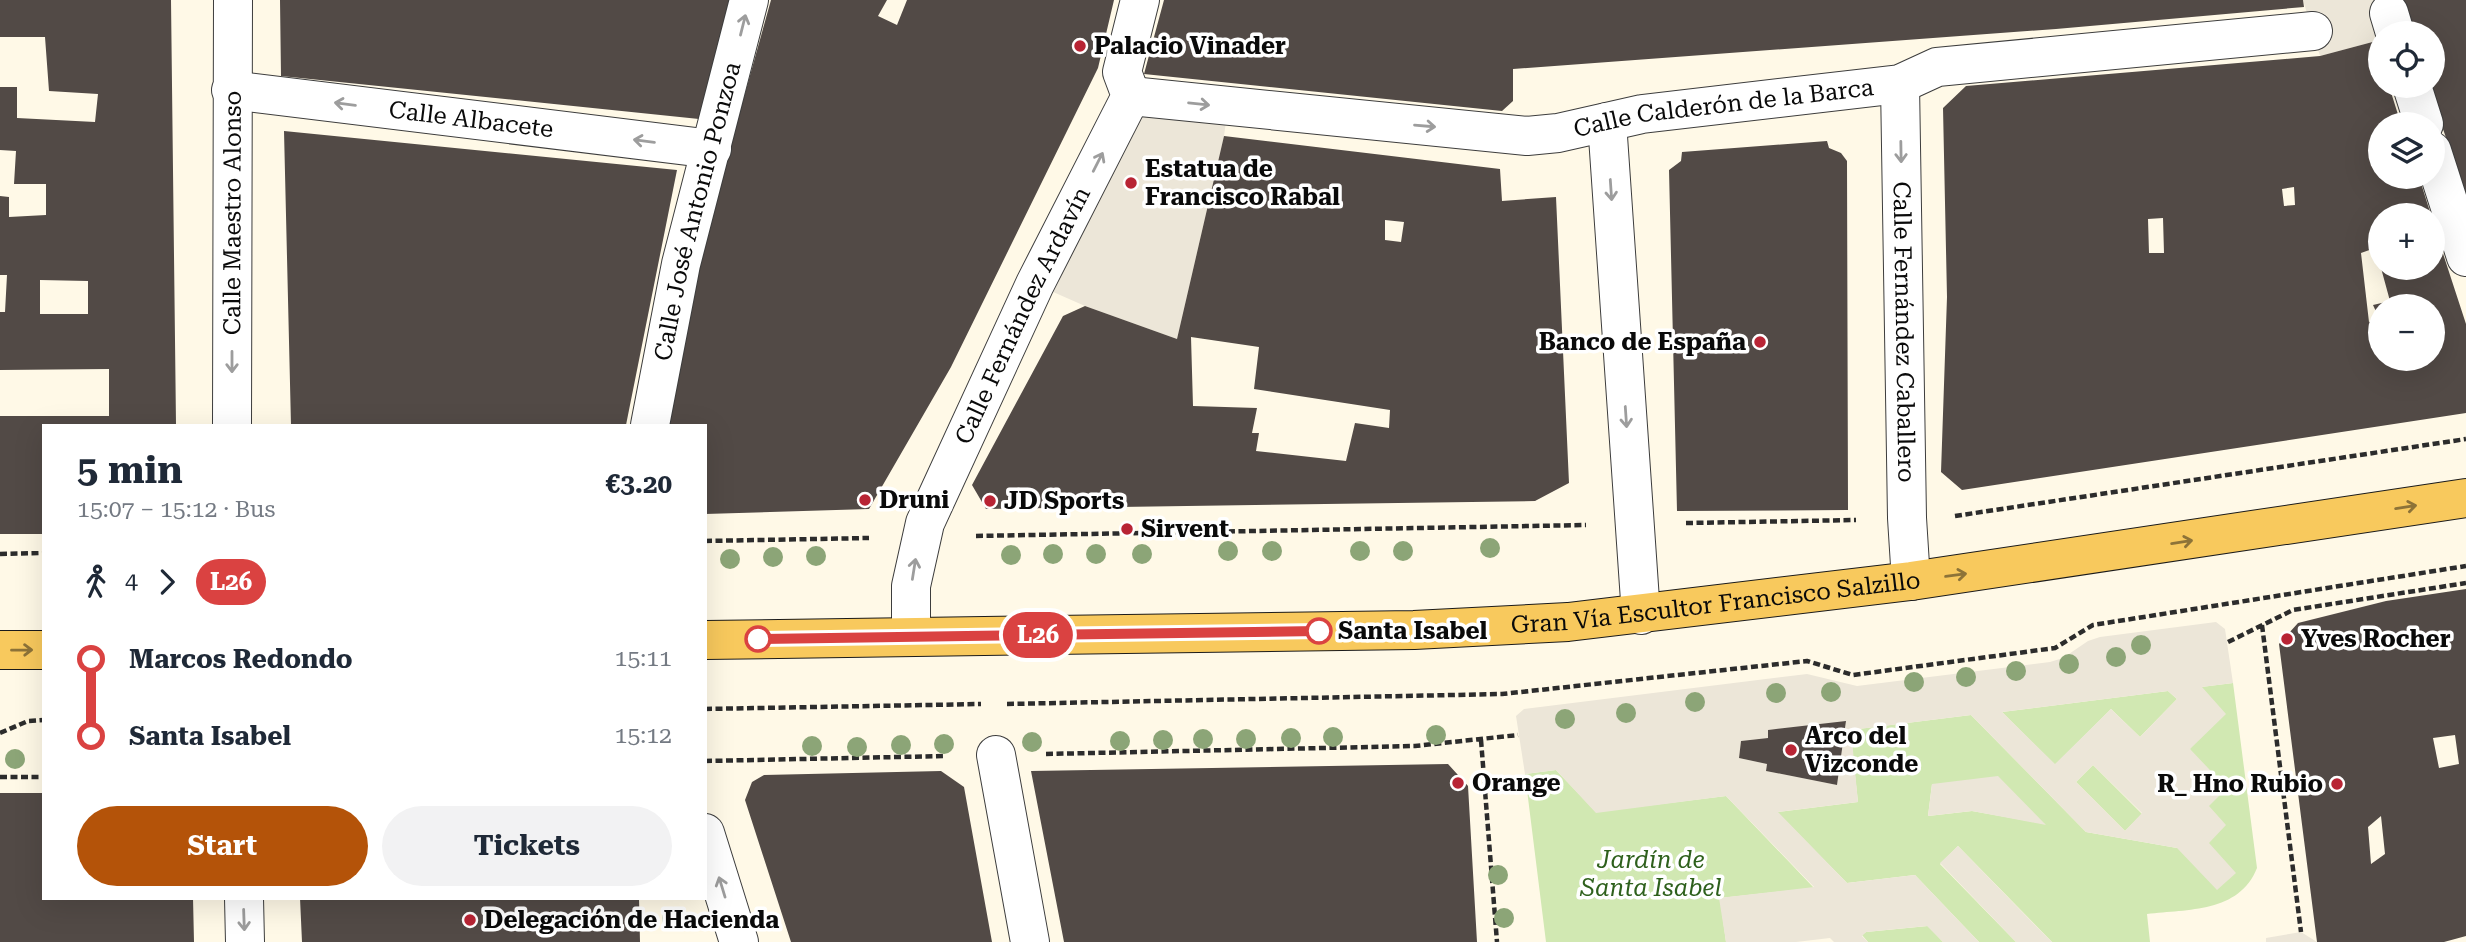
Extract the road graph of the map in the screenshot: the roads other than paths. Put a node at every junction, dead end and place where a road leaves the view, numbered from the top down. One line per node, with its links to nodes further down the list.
1 (233, 0): 6 (street, Calle Maestro Alonso)
2 (749, 0): 9 (street, Calle José Antonio Ponzoa, one-way to 2)
3 (1140, 0): 7 (street)
4 (2313, 31): 5 (street, Calle Calderón de la Barca)
5 (1900, 84): 8 (street, Calle Calderón de la Barca); 15 (street, Calle Fernández Caballero, one-way to 15)
6 (231, 90): 9 (street, Calle Albacete, one-way to 6); 12 (street, Calle Maestro Alonso, one-way to 12)
7 (1131, 96): 8 (street, Calle Calderón de la Barca, one-way to 8); 17 (street, Calle Fernández Ardavín, one-way to 7)
8 (1607, 122): 16 (street, one-way to 16)
9 (712, 149): 13 (street, Calle José Antonio Ponzoa)
10 (2444, 189): 11 (street)
11 (2466, 257)
12 (232, 424)
13 (650, 424)
14 (2466, 498): 15 (main road, Gran Vía Escultor Francisco Salzillo, one-way to 14)
15 (1911, 581): 16 (main road, Gran Vía Escultor Francisco Salzillo)
16 (1640, 615): 17 (main road, Gran Vía Escultor Francisco Salzillo)
17 (911, 637): 18 (main road, Gran Vía Escultor Francisco Salzillo)
18 (707, 640)
19 (42, 649): 20 (main road, one-way to 19)
20 (0, 650)
21 (996, 755): 26 (street)
22 (707, 839): 25 (street, one-way to 22)
23 (244, 900): 24 (street, one-way to 24)
24 (245, 942)
25 (739, 942)
26 (1030, 942)

